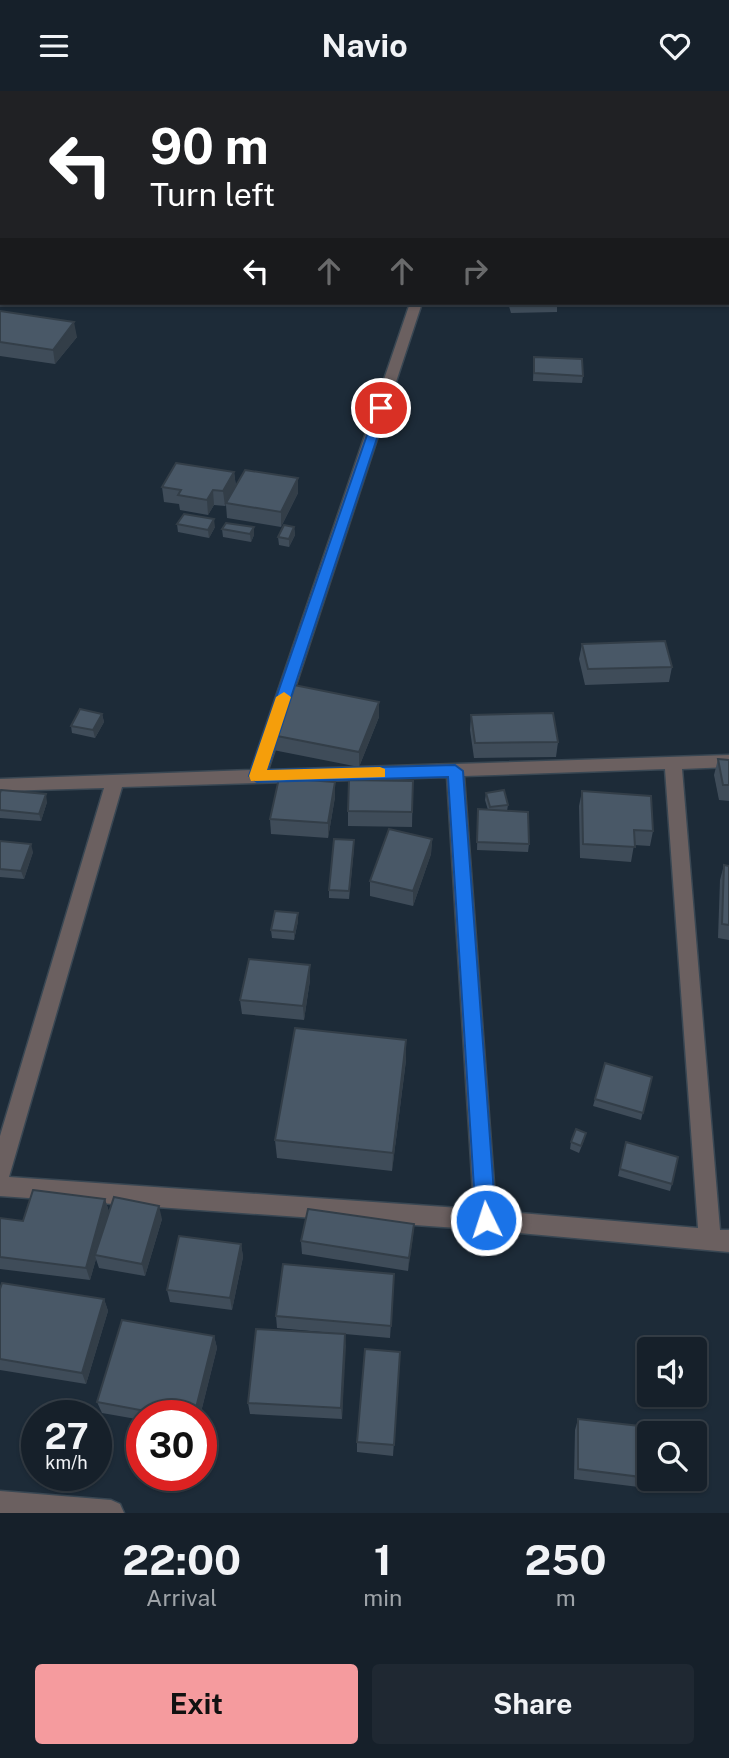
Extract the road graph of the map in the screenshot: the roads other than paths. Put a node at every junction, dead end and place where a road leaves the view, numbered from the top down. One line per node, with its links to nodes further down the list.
1 (415, 305): 5 (street)
2 (729, 761): 3 (street)
3 (673, 764): 4 (street); 11 (street)
4 (455, 771): 5 (street); 10 (street)
5 (257, 776): 6 (street)
6 (115, 781): 7 (street); 8 (street)
7 (0, 785)
8 (0, 1172)
9 (0, 1186): 10 (street)
10 (486, 1220): 11 (street)
11 (720, 1241)
12 (0, 1504): 13 (street)
13 (111, 1513)

